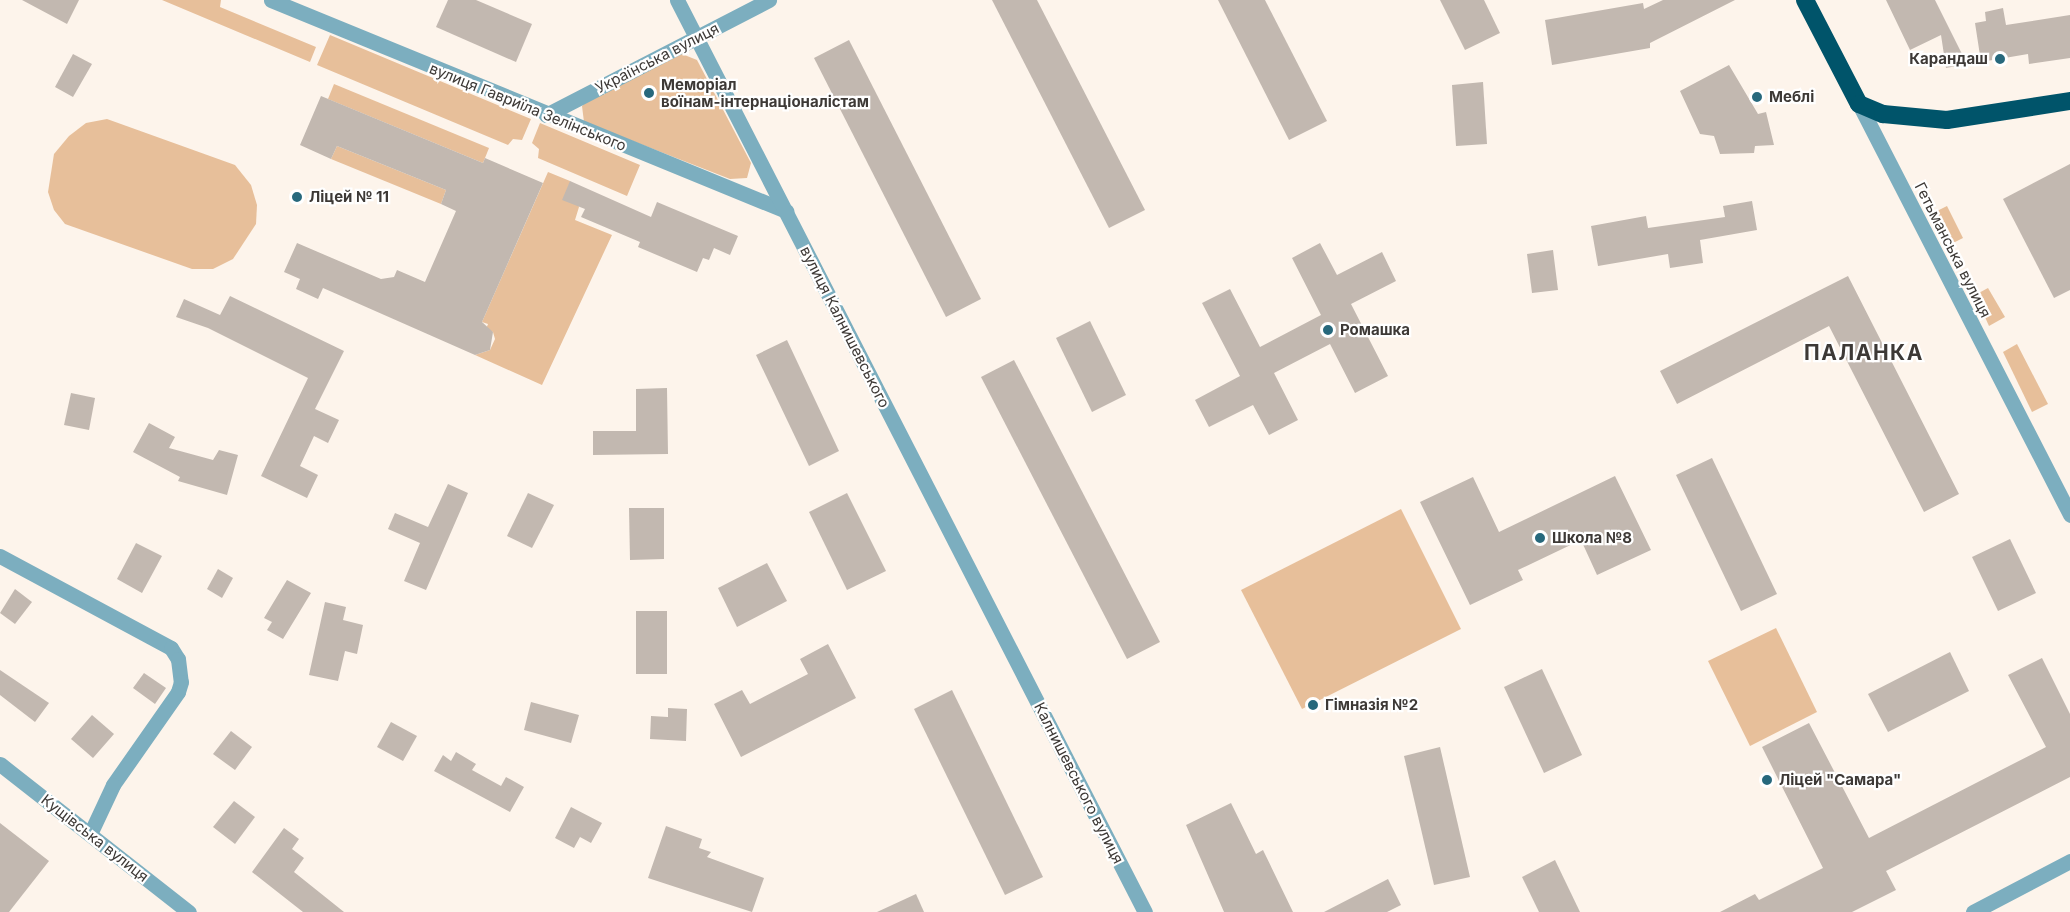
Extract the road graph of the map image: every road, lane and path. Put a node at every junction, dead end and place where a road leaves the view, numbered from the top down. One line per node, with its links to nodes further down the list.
1 (271, 0): 8 (street, вулиця Гавриїла Зелінського)
2 (677, 0): 5 (street, вулиця Калнишевського)
3 (769, 0): 5 (street, Українська вулиця)
4 (1805, 0): 7 (highway, Гетьманська вулиця)
5 (696, 38): 8 (street, Українська вулиця); 9 (street, вулиця Калнишевського)
6 (2070, 101): 7 (highway)
7 (1859, 104): 10 (street, Гетьманська вулиця)
8 (546, 115): 9 (street, вулиця Гавриїла Зелінського)
9 (786, 211): 12 (street, вулиця Калнишевського)
10 (2070, 515)
11 (0, 556): 14 (street)
12 (1013, 654): 17 (street, Калнишевського вулиця)
13 (0, 764): 14 (street, Кущівська вулиця)
14 (90, 834): 16 (street, Кущівська вулиця)
15 (2070, 861): 18 (street)
16 (189, 912)
17 (1145, 912)
18 (1973, 912)

